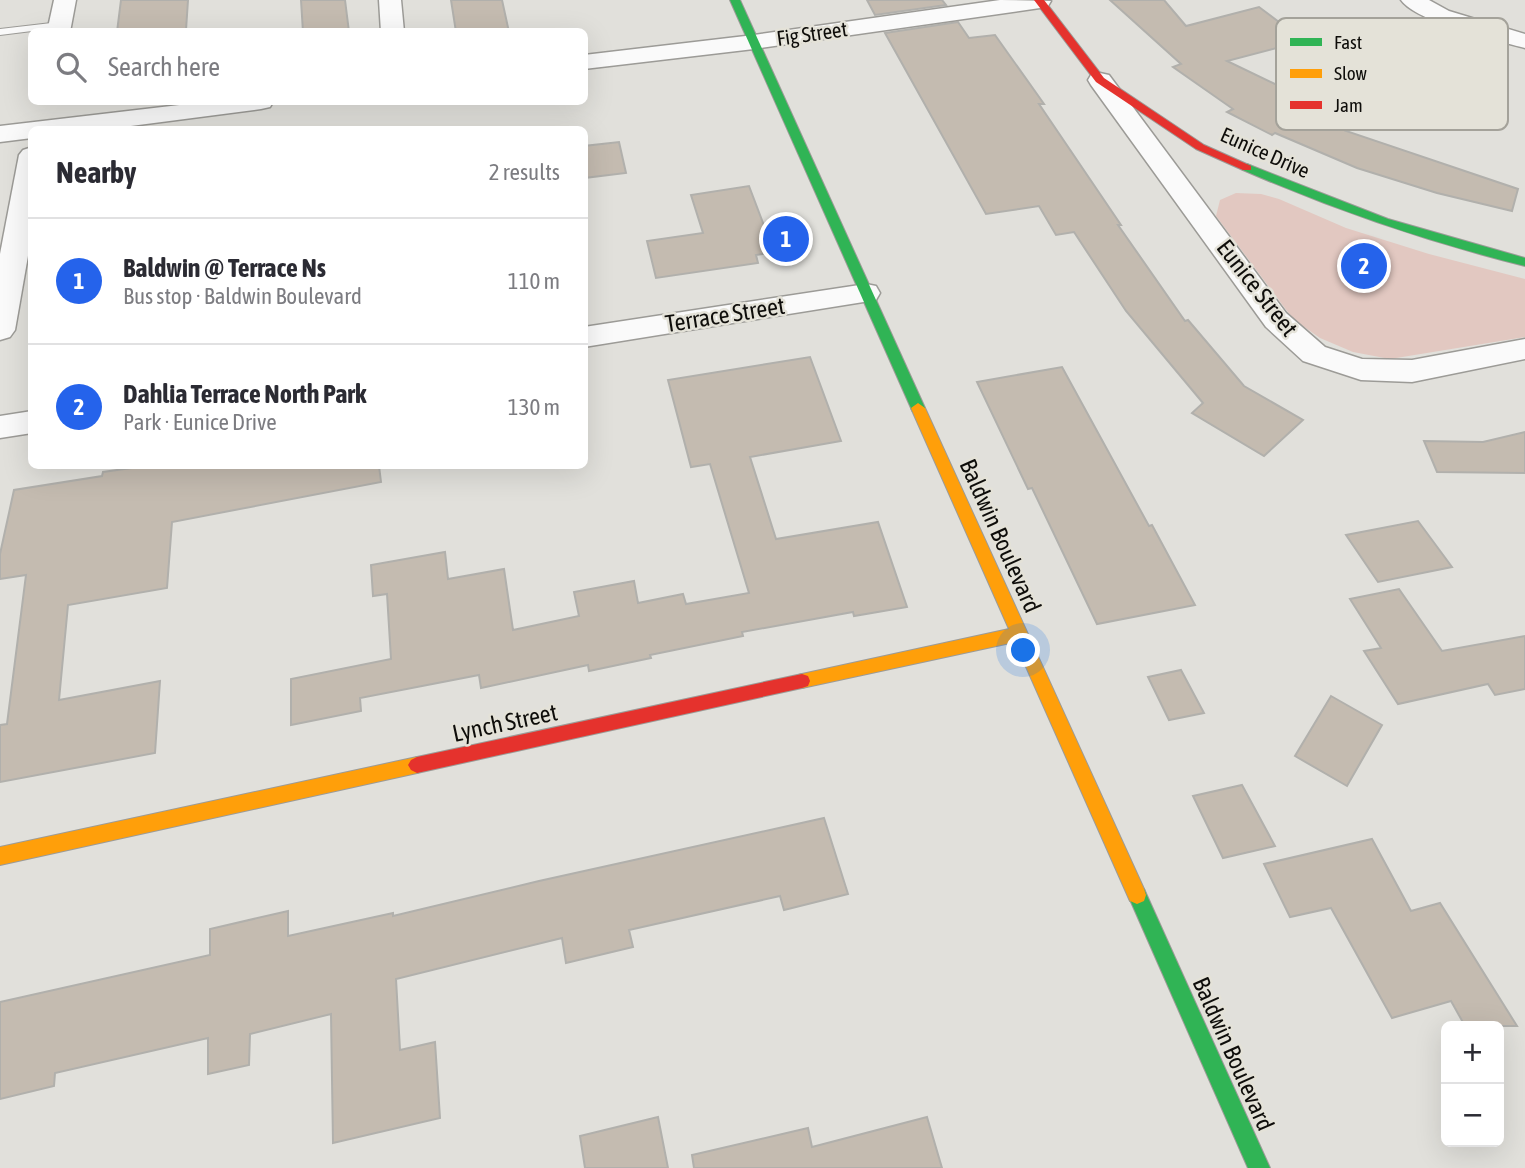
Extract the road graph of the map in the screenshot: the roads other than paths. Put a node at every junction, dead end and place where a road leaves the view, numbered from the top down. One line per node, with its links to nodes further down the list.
1 (65, 0): 7 (street)
2 (390, 0): 8 (street)
3 (735, 0): 13 (street, Baldwin Boulevard)
4 (1412, 0): 6 (street)
5 (1039, 1): 13 (street, Fig Street); 15 (street, Eunice Drive)
6 (1448, 18)
7 (59, 28)
8 (393, 28)
9 (28, 31): 10 (lane)
10 (0, 32)
11 (1508, 36): 12 (street)
12 (1525, 41)
13 (754, 42): 14 (street, Fig Street); 25 (street, Baldwin Boulevard)
14 (588, 62)
15 (1100, 80): 23 (street, Eunice Drive); 28 (street, Eunice Street)
16 (41, 105): 18 (street)
17 (237, 105): 19 (street)
18 (36, 126)
19 (67, 126)
20 (28, 131): 21 (street)
21 (0, 134)
22 (28, 199): 24 (street)
23 (1525, 262)
24 (22, 264): 26 (street)
25 (866, 293): 27 (street, Terrace Street); 31 (street, Baldwin Boulevard)
26 (0, 330)
27 (588, 336)
28 (1525, 349)
29 (28, 423): 30 (street)
30 (0, 427)
31 (1019, 634): 32 (street, Lynch Street); 33 (street, Baldwin Boulevard)
32 (0, 856)
33 (1259, 1168)

